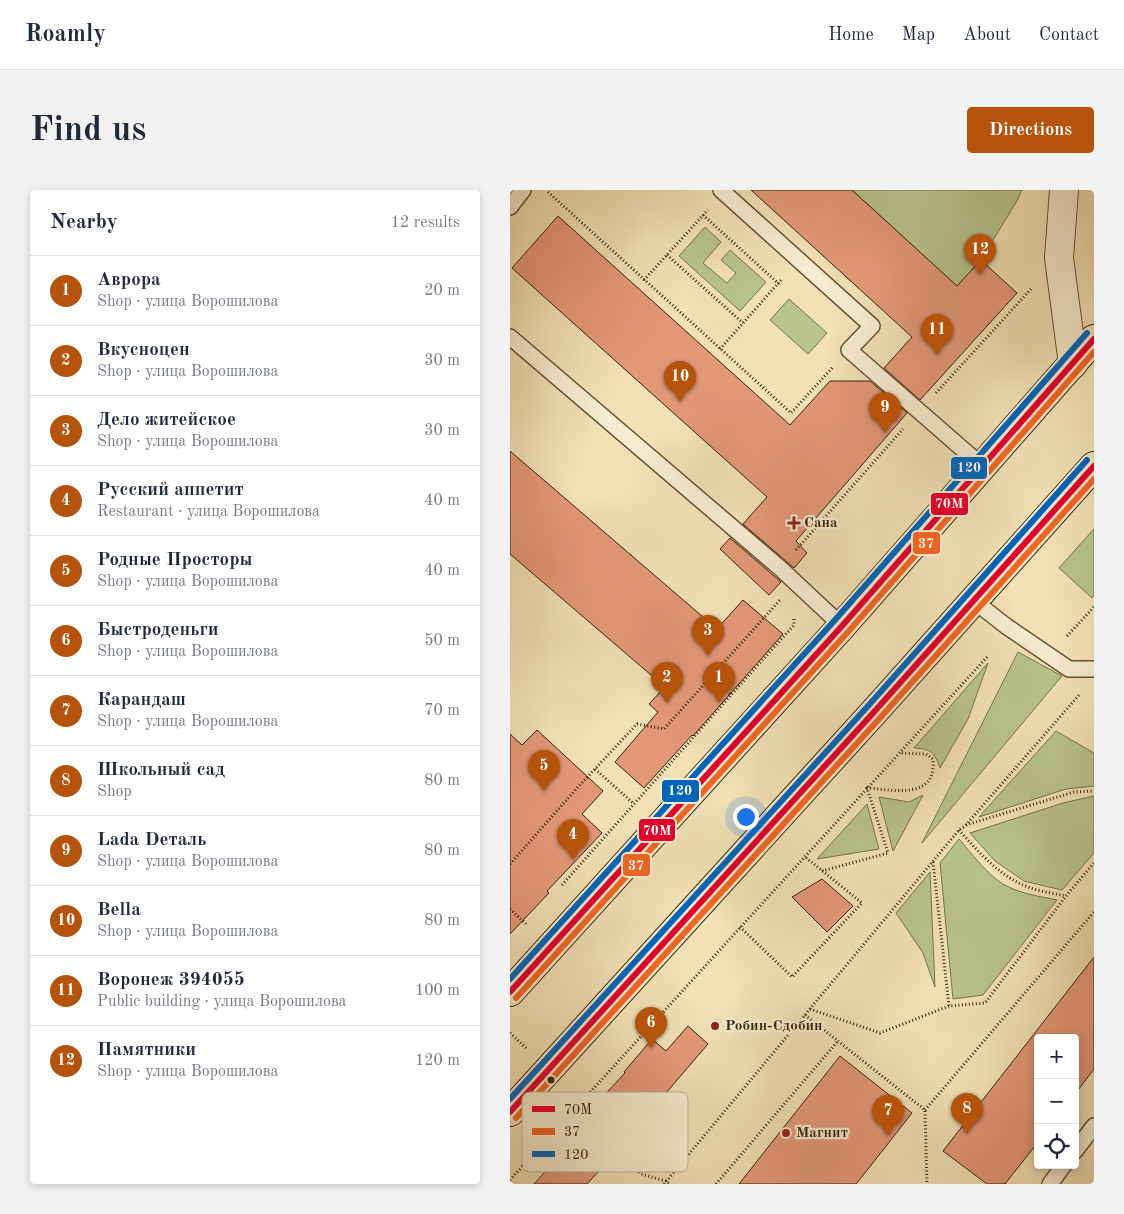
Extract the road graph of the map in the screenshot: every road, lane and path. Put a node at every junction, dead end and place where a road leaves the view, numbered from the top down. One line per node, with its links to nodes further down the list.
1 (524, 190): 5 (lane)
2 (545, 190): 9 (path)
3 (1064, 190): 16 (street)
4 (723, 191): 6 (path); 8 (lane)
5 (510, 207)
6 (703, 215): 7 (path); 10 (path)
7 (667, 254): 9 (path); 11 (path)
8 (800, 260): 10 (path); 15 (lane)
9 (644, 280): 14 (path)
10 (779, 284): 11 (path)
11 (742, 323): 14 (path)
12 (510, 336): 22 (lane)
13 (1094, 339): 16 (main road)
14 (720, 348): 15 (path)
15 (849, 350): 17 (lane)
16 (1073, 364): 17 (main road)
17 (982, 466): 22 (main road)
18 (1094, 466): 19 (main road)
19 (974, 601): 23 (lane); 53 (main road)
20 (1094, 607): 23 (path)
21 (794, 608): 27 (path)
22 (842, 626): 48 (main road)
23 (1049, 655): 25 (lane)
24 (988, 656): 29 (path)
25 (1094, 669)
26 (711, 677): 27 (path)
27 (732, 695): 33 (path)
28 (1079, 695): 34 (path)
29 (900, 752): 31 (path); 31 (path)
30 (595, 769): 33 (path)
31 (867, 788): 36 (path); 39 (path)
32 (1094, 791): 34 (path)
33 (634, 804): 40 (path)
34 (965, 826): 35 (path)
35 (959, 830): 37 (path); 41 (path)
36 (804, 856): 39 (path); 46 (path)
37 (933, 861): 49 (path); 50 (path)
38 (1094, 863): 41 (path)
39 (822, 871): 46 (path)
40 (558, 889)
41 (1066, 896): 49 (path)
42 (510, 909): 45 (path)
43 (1094, 912): 56 (path)
44 (533, 917): 45 (path)
45 (526, 924): 47 (path)
46 (740, 927): 54 (path)
47 (521, 930)
48 (510, 992)
49 (949, 1006): 50 (path)
50 (810, 1009): 51 (path)
51 (805, 1015): 52 (path); 60 (path)
52 (838, 1041): 56 (path); 67 (path)
53 (528, 1092)
54 (589, 1092)
55 (522, 1099): 57 (main road)
56 (925, 1110): 68 (path)
57 (510, 1112)
58 (1094, 1126): 59 (lane)
59 (1079, 1145)
60 (688, 1156)
61 (522, 1167): 65 (path)
62 (1061, 1169): 69 (lane)
63 (639, 1172): 66 (path)
64 (675, 1172): 66 (path)
65 (510, 1180)
66 (666, 1183)
67 (716, 1184)
68 (927, 1184)
69 (1050, 1184)

